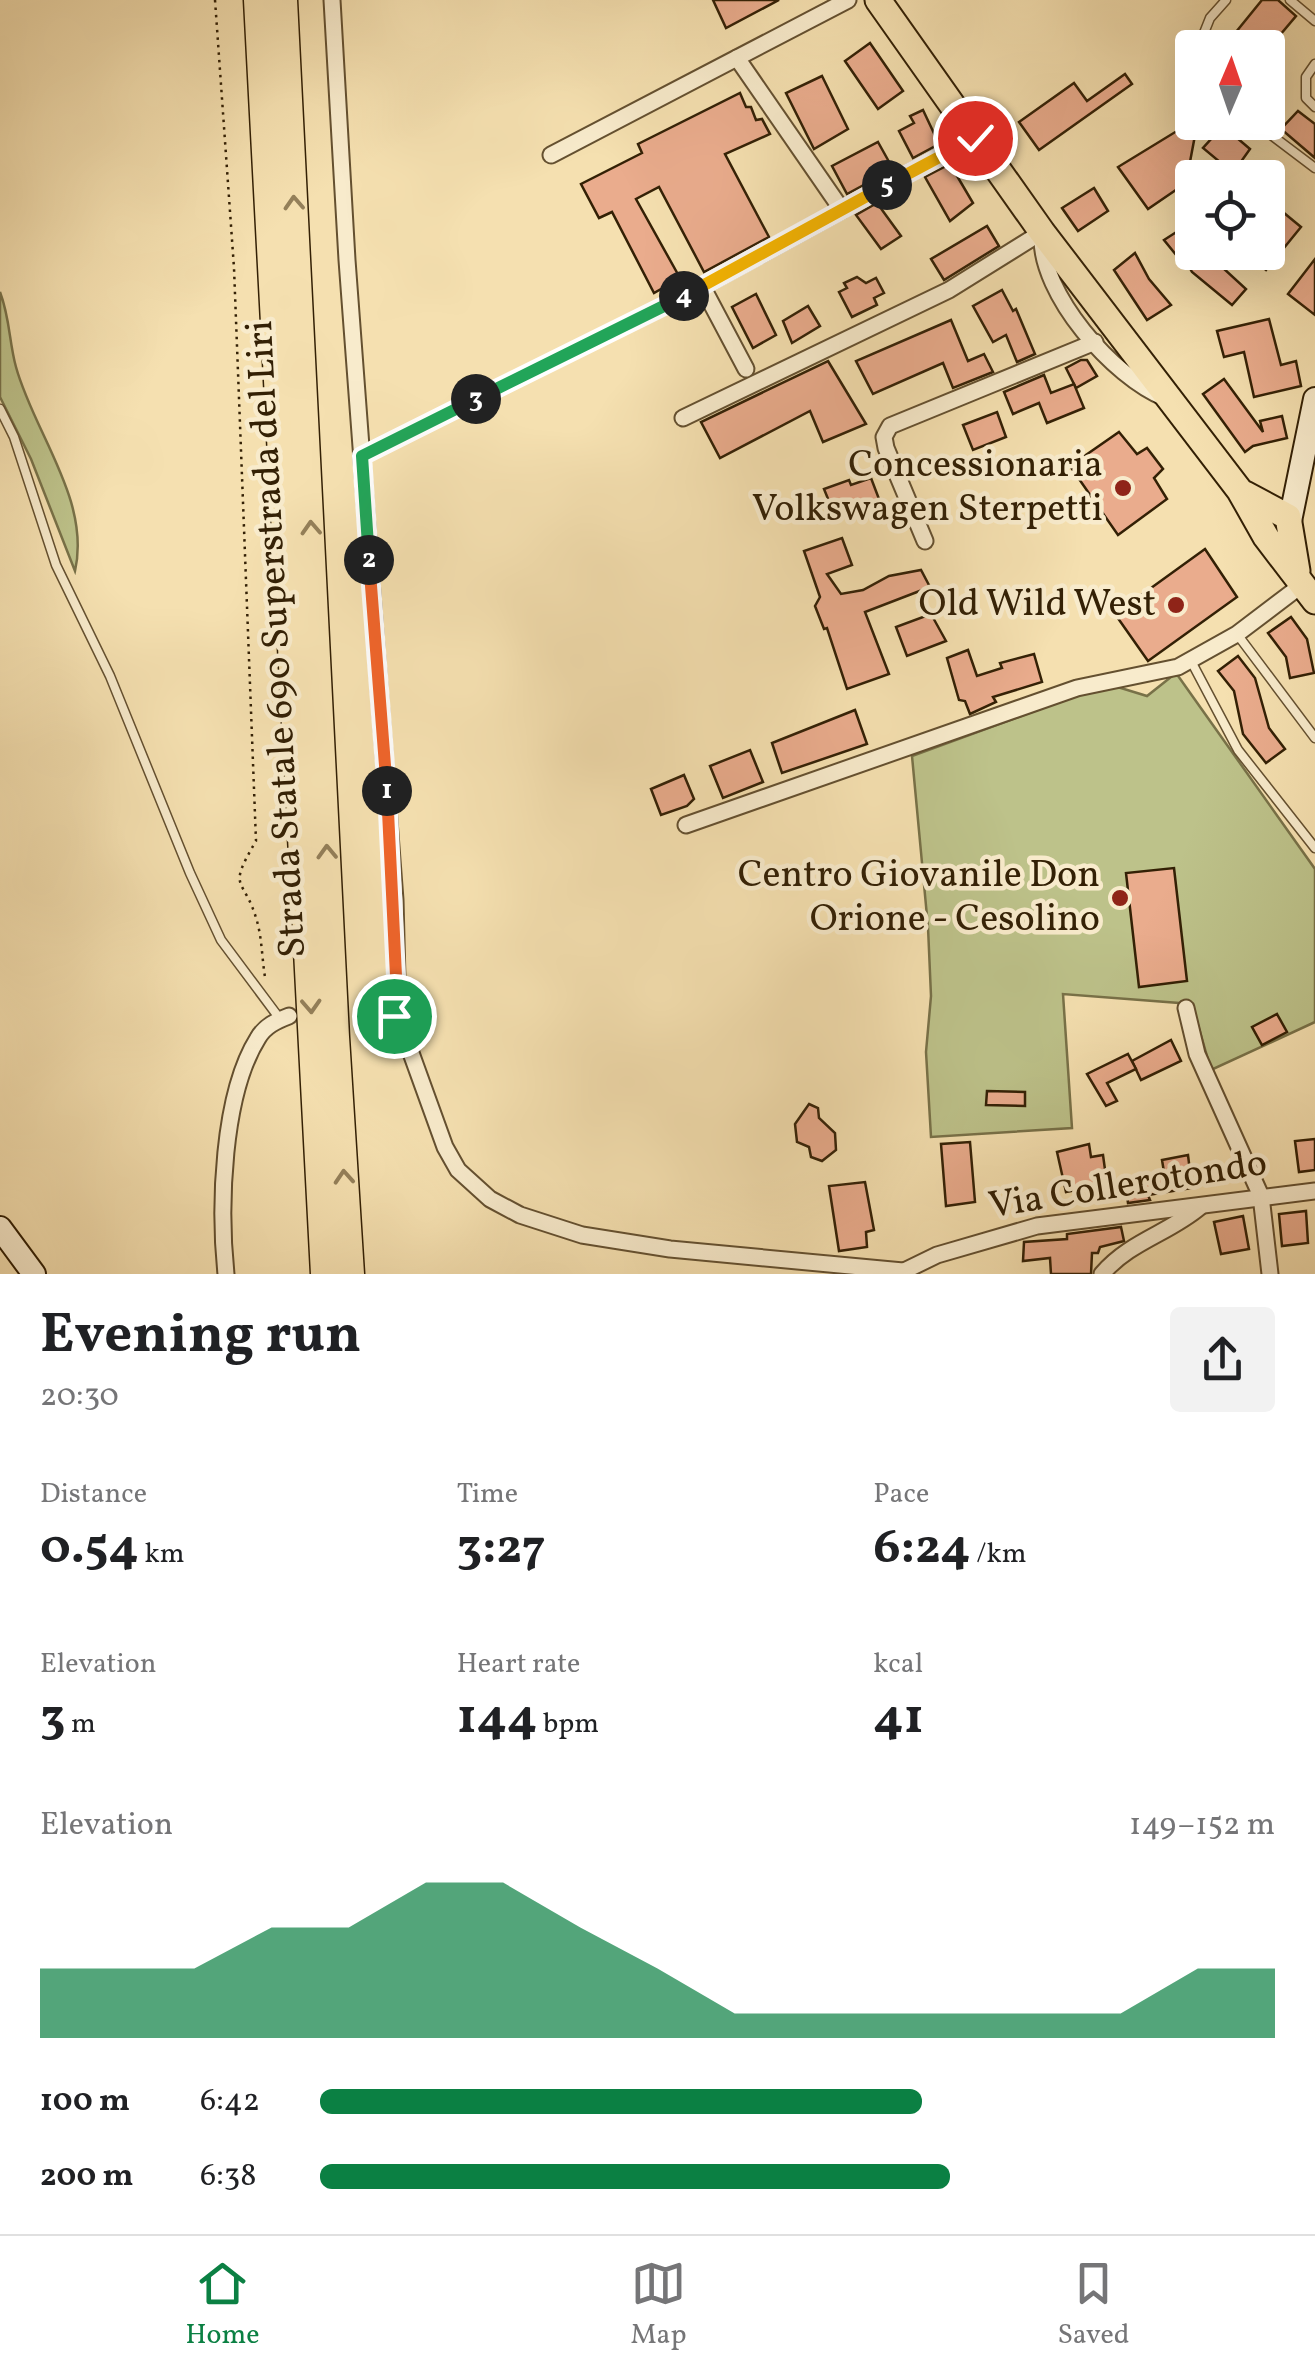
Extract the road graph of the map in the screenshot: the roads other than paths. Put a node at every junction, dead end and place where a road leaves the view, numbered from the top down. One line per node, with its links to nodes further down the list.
1 (258, 0): 44 (highway, Strada Statale 690 Superstrada del Liri, one-way to 44)
2 (282, 0): 45 (highway, Strada Statale 690 Superstrada del Liri, one-way to 2)
3 (332, 0): 36 (street)
4 (848, 0): 10 (street)
5 (878, 0): 13 (main road)
6 (1226, 0): 9 (lane)
7 (1290, 0): 8 (lane)
8 (1315, 22)
9 (1205, 30)
10 (737, 58): 15 (street); 17 (street)
11 (1315, 64): 12 (lane)
12 (1315, 106)
13 (975, 138): 17 (street); 18 (main road)
14 (1278, 140): 16 (lane)
15 (551, 155)
16 (1315, 168)
17 (842, 210): 20 (street)
18 (1042, 232): 19 (street); 22 (main road); 24 (street)
19 (1095, 342): 22 (street); 26 (street)
20 (746, 368)
21 (1315, 399): 25 (street)
22 (1170, 400): 25 (main road)
23 (0, 409): 35 (lane)
24 (683, 418)
25 (1277, 524): 27 (main road)
26 (926, 541)
27 (1305, 587): 28 (street)
28 (1236, 634): 29 (street); 30 (lane)
29 (1191, 660): 31 (street); 32 (lane)
30 (1315, 738)
31 (686, 824)
32 (1315, 848)
33 (1186, 1008): 38 (street)
34 (365, 1013): 36 (street)
35 (284, 1017): 43 (street)
36 (398, 1017): 41 (street)
37 (1315, 1191): 38 (street, Via Collerotondo)
38 (1261, 1196): 39 (street, Via Collerotondo); 47 (street)
39 (1202, 1206): 41 (street, Via Collerotondo); 46 (street)
40 (0, 1228): 42 (street)
41 (901, 1272)
42 (34, 1274)
43 (226, 1274)
44 (324, 1274)
45 (350, 1274)
46 (1102, 1274)
47 (1270, 1274)

